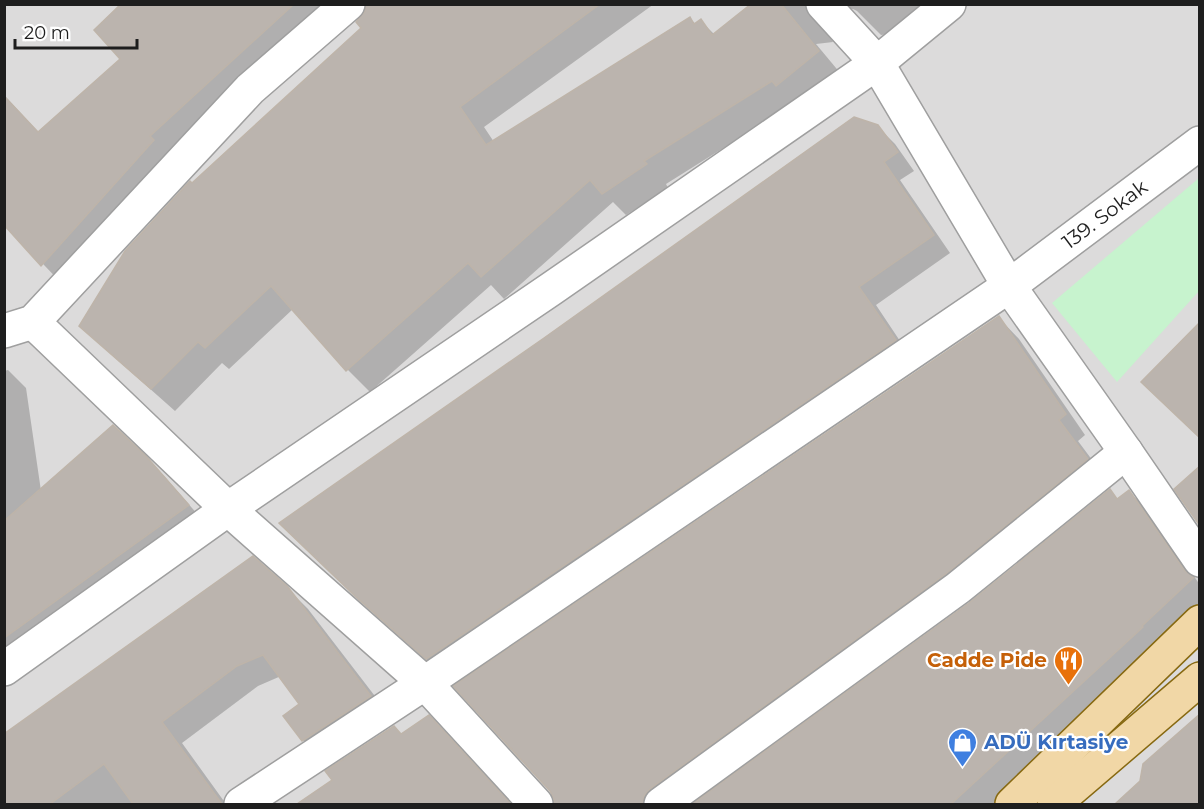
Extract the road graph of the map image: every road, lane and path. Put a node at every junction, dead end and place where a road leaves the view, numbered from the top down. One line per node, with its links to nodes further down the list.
1 (348, 4): 7 (street)
2 (823, 4): 4 (street)
3 (949, 4): 4 (street)
4 (877, 63): 6 (street); 9 (street)
5 (1200, 143): 6 (street, 139. Sokak)
6 (1009, 286): 8 (street); 14 (street, 139. Sokak)
7 (19, 327): 9 (street)
8 (1126, 452): 10 (street); 17 (street)
9 (228, 509): 12 (street); 14 (street)
10 (1200, 560)
11 (1200, 622): 18 (main road)
12 (4, 669)
13 (1200, 679): 19 (main road)
14 (425, 683): 15 (street, 139. Sokak); 16 (street)
15 (241, 804)
16 (536, 804)
17 (661, 804)
18 (1012, 804)
19 (1054, 804)

